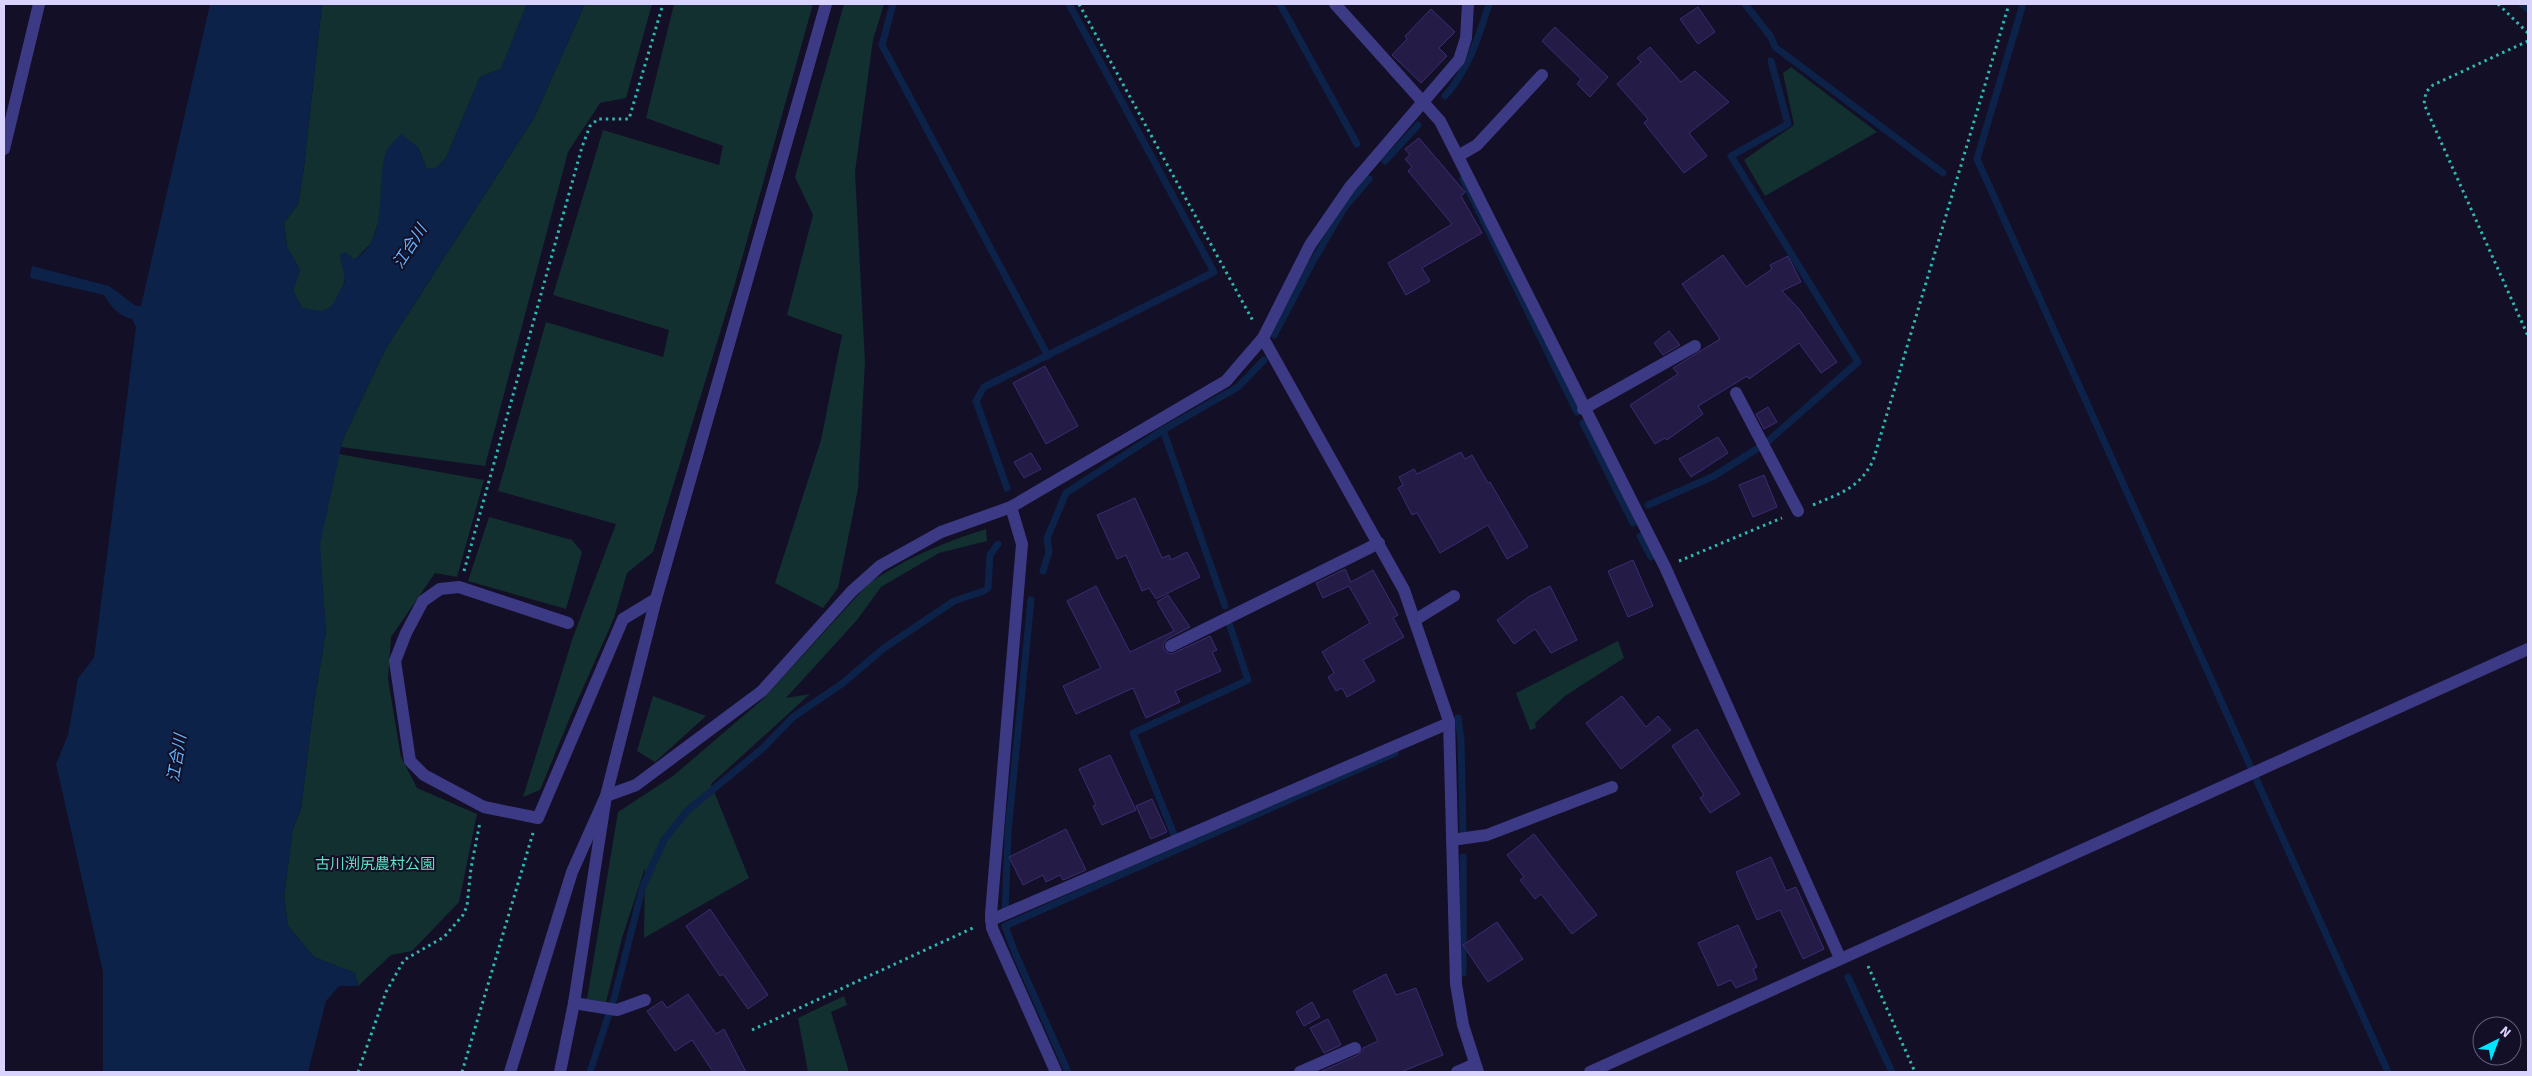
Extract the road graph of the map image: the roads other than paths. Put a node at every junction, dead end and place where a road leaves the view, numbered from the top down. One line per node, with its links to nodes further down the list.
1 (38, 4): 7 (street)
2 (826, 4): 17 (street)
3 (1335, 4): 6 (street)
4 (1468, 4): 6 (street)
5 (1542, 75): 8 (street)
6 (1424, 101): 8 (street); 9 (street)
7 (4, 149)
8 (1458, 156): 12 (street)
9 (1263, 338): 13 (street); 15 (street)
10 (1695, 346): 12 (street)
11 (1736, 393): 14 (street)
12 (1583, 408): 27 (street)
13 (1011, 507): 24 (street); 26 (street)
14 (1798, 511)
15 (1379, 543): 18 (street); 20 (street)
16 (1454, 596): 18 (street)
17 (656, 599): 19 (street); 24 (street)
18 (1415, 620): 22 (street)
19 (568, 623)
20 (1171, 646)
21 (2528, 649): 27 (street)
22 (1449, 723): 25 (street); 26 (street)
23 (1612, 787): 25 (street)
24 (606, 796): 29 (street); 32 (street)
25 (1452, 840): 31 (street)
26 (993, 919): 34 (street)
27 (1840, 958): 37 (street)
28 (645, 1000): 29 (street)
29 (574, 1003): 33 (street)
30 (1356, 1048): 35 (street)
31 (1476, 1068): 36 (street)
32 (510, 1072)
33 (560, 1072)
34 (1056, 1072)
35 (1300, 1072)
36 (1457, 1072)
37 (1590, 1072)

